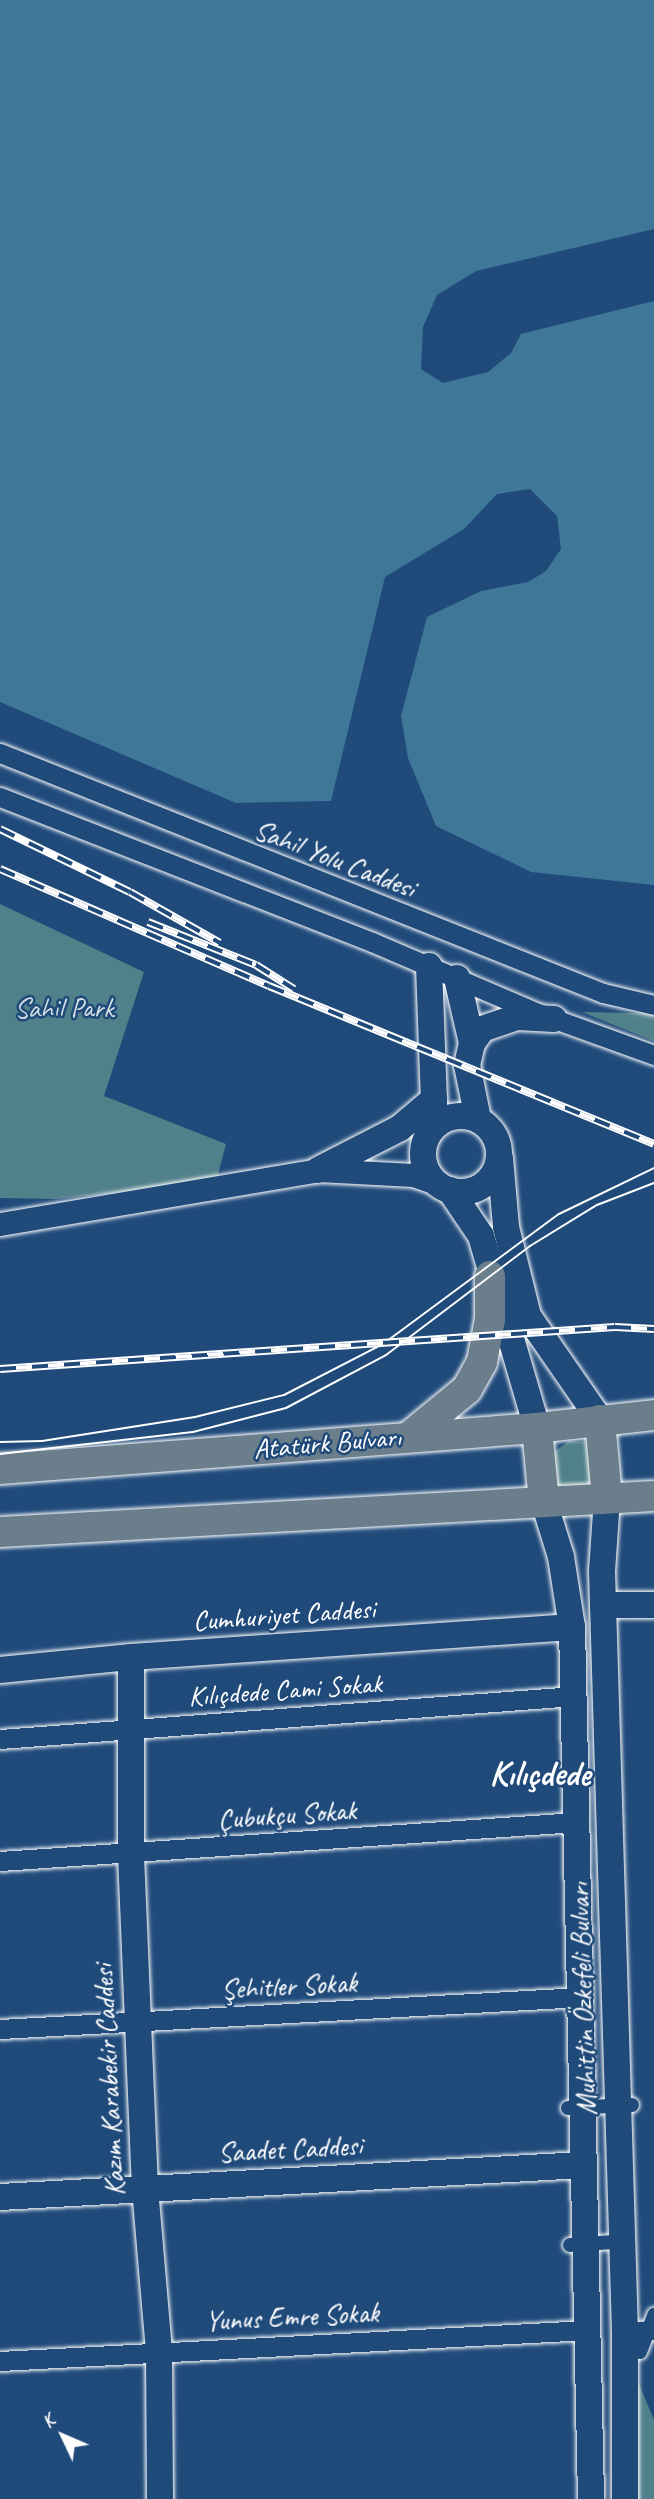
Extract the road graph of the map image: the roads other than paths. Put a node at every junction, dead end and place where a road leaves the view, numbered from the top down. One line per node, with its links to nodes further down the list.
1 (0, 753): 5 (street, Sahil Yolu Caddesi)
2 (0, 797): 3 (street)
3 (429, 966): 4 (street); 9 (main road)
4 (457, 978): 6 (street); 7 (main road)
5 (654, 1005)
6 (554, 1019): 7 (main road); 8 (street)
7 (472, 1043): 10 (main road)
8 (654, 1055)
9 (434, 1099): 11 (main road); 13 (main road)
10 (478, 1119): 11 (main road); 12 (main road)
11 (435, 1126): 14 (main road)
12 (500, 1158): 14 (main road); 18 (main road)
13 (318, 1170): 14 (street); 15 (street)
14 (443, 1186): 16 (main road)
15 (3, 1222)
16 (491, 1276): 19 (main road); 20 (main road)
17 (654, 1415): 18 (main road, Atatürk Bulvarı)
18 (600, 1420): 19 (main road, Atatürk Bulvarı); 23 (main road)
19 (537, 1428): 20 (main road, Atatürk Bulvarı); 24 (main road)
20 (411, 1435): 21 (main road, Atatürk Bulvarı)
21 (0, 1469)
22 (654, 1496): 23 (main road)
23 (607, 1498): 24 (main road); 26 (main road, Muhittin Özkefeli Bulvarı)
24 (544, 1502): 25 (main road); 28 (main road, Muhittin Özkefeli Bulvarı)
25 (0, 1532)
26 (603, 1605): 27 (main road); 40 (main road, Muhittin Özkefeli Bulvarı)
27 (654, 1605)
28 (572, 1627): 29 (main road, Cumhuriyet Caddesi); 31 (main road, Muhittin Özkefeli Bulvarı)
29 (131, 1657): 30 (main road, Cumhuriyet Caddesi); 32 (main road, Kazım Karabekir Caddesi)
30 (0, 1670)
31 (574, 1696): 32 (street, Kılıçdede Cami Sokak); 34 (main road, Muhittin Özkefeli Bulvarı)
32 (133, 1730): 33 (street, Kılıçdede Cami Sokak); 35 (main road, Kazım Karabekir Caddesi)
33 (0, 1739)
34 (577, 1822): 35 (street, Çubukçu Sokak); 37 (main road, Muhittin Özkefeli Bulvarı)
35 (131, 1855): 36 (street, Çubukçu Sokak); 38 (main road, Kazım Karabekir Caddesi)
36 (0, 1861)
37 (580, 1997): 38 (street, Şehitler Sokak); 41 (main road, Muhittin Özkefeli Bulvarı)
38 (138, 2022): 39 (street, Şehitler Sokak); 43 (main road, Kazım Karabekir Caddesi)
39 (0, 2029)
40 (625, 2106): 41 (street); 45 (main road, Muhittin Özkefeli Bulvarı)
41 (575, 2108): 42 (main road, Muhittin Özkefeli Bulvarı)
42 (584, 2165): 43 (main road, Saadet Caddesi); 46 (main road, Muhittin Özkefeli Bulvarı)
43 (145, 2188): 44 (main road, Saadet Caddesi); 49 (main road, Kazım Karabekir Caddesi)
44 (0, 2197)
45 (628, 2241): 46 (street); 48 (main road, Muhittin Özkefeli Bulvarı)
46 (578, 2245): 47 (main road, Muhittin Özkefeli Bulvarı)
47 (587, 2330): 49 (street, Yunus Emre Sokak); 52 (main road, Muhittin Özkefeli Bulvarı)
48 (644, 2332): 53 (main road, Muhittin Özkefeli Bulvarı)
49 (159, 2351): 50 (street, Yunus Emre Sokak); 51 (main road, Kazım Karabekir Caddesi)
50 (0, 2361)
51 (160, 2499)
52 (591, 2499)
53 (625, 2499)

